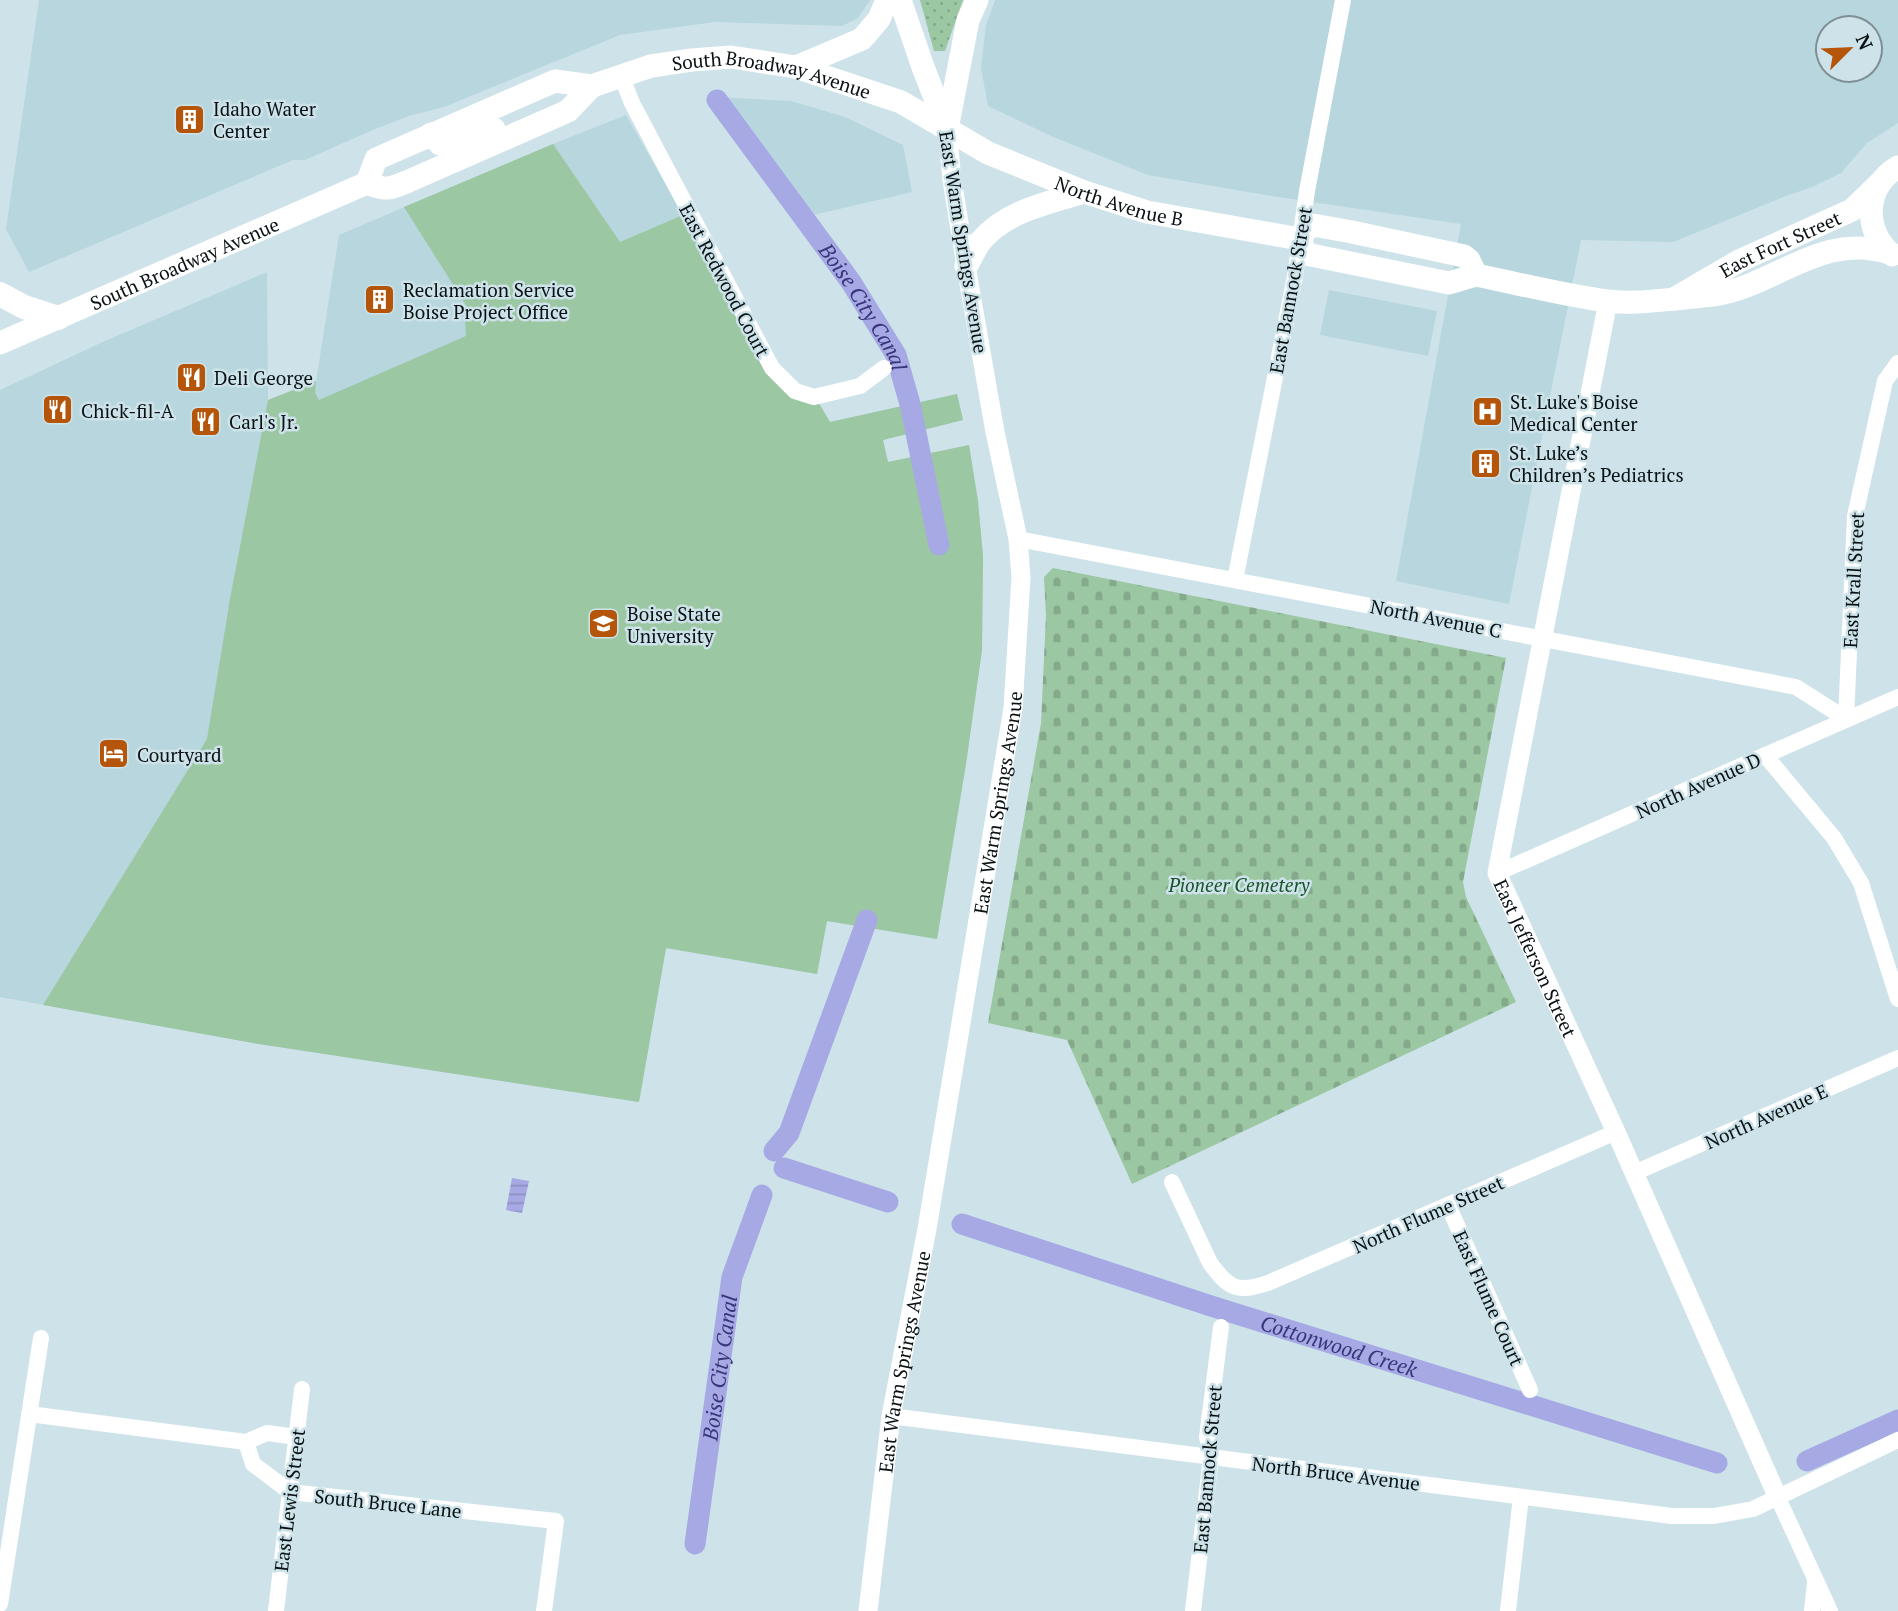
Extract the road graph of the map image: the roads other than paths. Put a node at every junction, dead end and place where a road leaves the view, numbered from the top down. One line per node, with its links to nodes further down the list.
1 (887, 0): 5 (main road)
2 (900, 0): 8 (main road, East Warm Springs Avenue)
3 (977, 0): 8 (main road)
4 (1343, 0): 15 (street, East Bannock Street)
5 (796, 67): 6 (main road, South Broadway Avenue); 8 (main road, South Broadway Avenue)
6 (621, 75): 7 (main road, South Broadway Avenue); 25 (street, East Redwood Court)
7 (592, 86): 9 (main road, South Broadway Avenue); 10 (main road, South Broadway Avenue)
8 (947, 129): 14 (main road, North Avenue B); 17 (street, East Warm Springs Avenue)
9 (431, 134): 10 (main road); 12 (main road, South Broadway Avenue)
10 (513, 135): 12 (main road, South Broadway Avenue)
11 (1898, 167): 13 (main road, East Fort Street)
12 (368, 183): 22 (main road, South Broadway Avenue)
13 (1880, 183): 16 (main road); 20 (main road, East Fort Street)
14 (1084, 192): 15 (main road, North Avenue B); 17 (main road)
15 (1300, 240): 18 (main road, North Avenue B); 18 (main road); 27 (street, East Bannock Street)
16 (1894, 256): 20 (main road, East Fort Street)
17 (966, 266): 26 (street, East Warm Springs Avenue)
18 (1476, 275): 21 (main road, North Avenue B)
19 (0, 294): 22 (main road)
20 (1675, 299): 21 (main road, East Fort Street)
21 (1608, 301): 28 (street, East Jefferson Street)
22 (58, 318): 23 (main road, South Broadway Avenue)
23 (0, 343)
24 (1898, 363): 30 (street, East Krall Street)
25 (884, 368)
26 (1018, 539): 27 (street, North Avenue C); 44 (street, East Warm Springs Avenue)
27 (1235, 580): 28 (street, North Avenue C)
28 (1542, 638): 30 (street, North Avenue C); 32 (street, East Jefferson Street)
29 (1898, 697): 30 (street, North Avenue D)
30 (1846, 719): 31 (street, North Avenue D)
31 (1765, 755): 32 (street, North Avenue D); 33 (street)
32 (1497, 873): 35 (street, East Jefferson Street)
33 (1898, 999)
34 (1898, 1058): 36 (street, North Avenue E)
35 (1616, 1132): 36 (street, East Jefferson Street); 38 (street, North Flume Street)
36 (1634, 1174): 51 (street, East Jefferson Street)
37 (1172, 1182): 38 (street, North Flume Street)
38 (1448, 1205): 42 (street, East Flume Court)
39 (1221, 1327): 48 (street, East Bannock Street)
40 (41, 1338): 43 (street)
41 (302, 1389): 45 (street, East Lewis Street)
42 (1530, 1391)
43 (29, 1414): 47 (street); 53 (street)
44 (891, 1416): 48 (street, North Bruce Avenue); 56 (street, East Warm Springs Avenue)
45 (297, 1437): 47 (street); 49 (street, East Lewis Street)
46 (1898, 1440): 51 (street, North Bruce Avenue)
47 (246, 1442): 49 (street, South Bruce Lane)
48 (1211, 1457): 50 (street, North Bruce Avenue); 57 (street, East Bannock Street)
49 (290, 1492): 54 (street, East Lewis Street); 55 (street, South Bruce Lane)
50 (1521, 1497): 51 (street, North Bruce Avenue); 58 (street)
51 (1778, 1498): 52 (street)
52 (1815, 1579): 59 (street); 60 (street)
53 (0, 1604)
54 (276, 1611)
55 (544, 1611)
56 (868, 1611)
57 (1193, 1611)
58 (1508, 1611)
59 (1812, 1611)
60 (1830, 1611)

